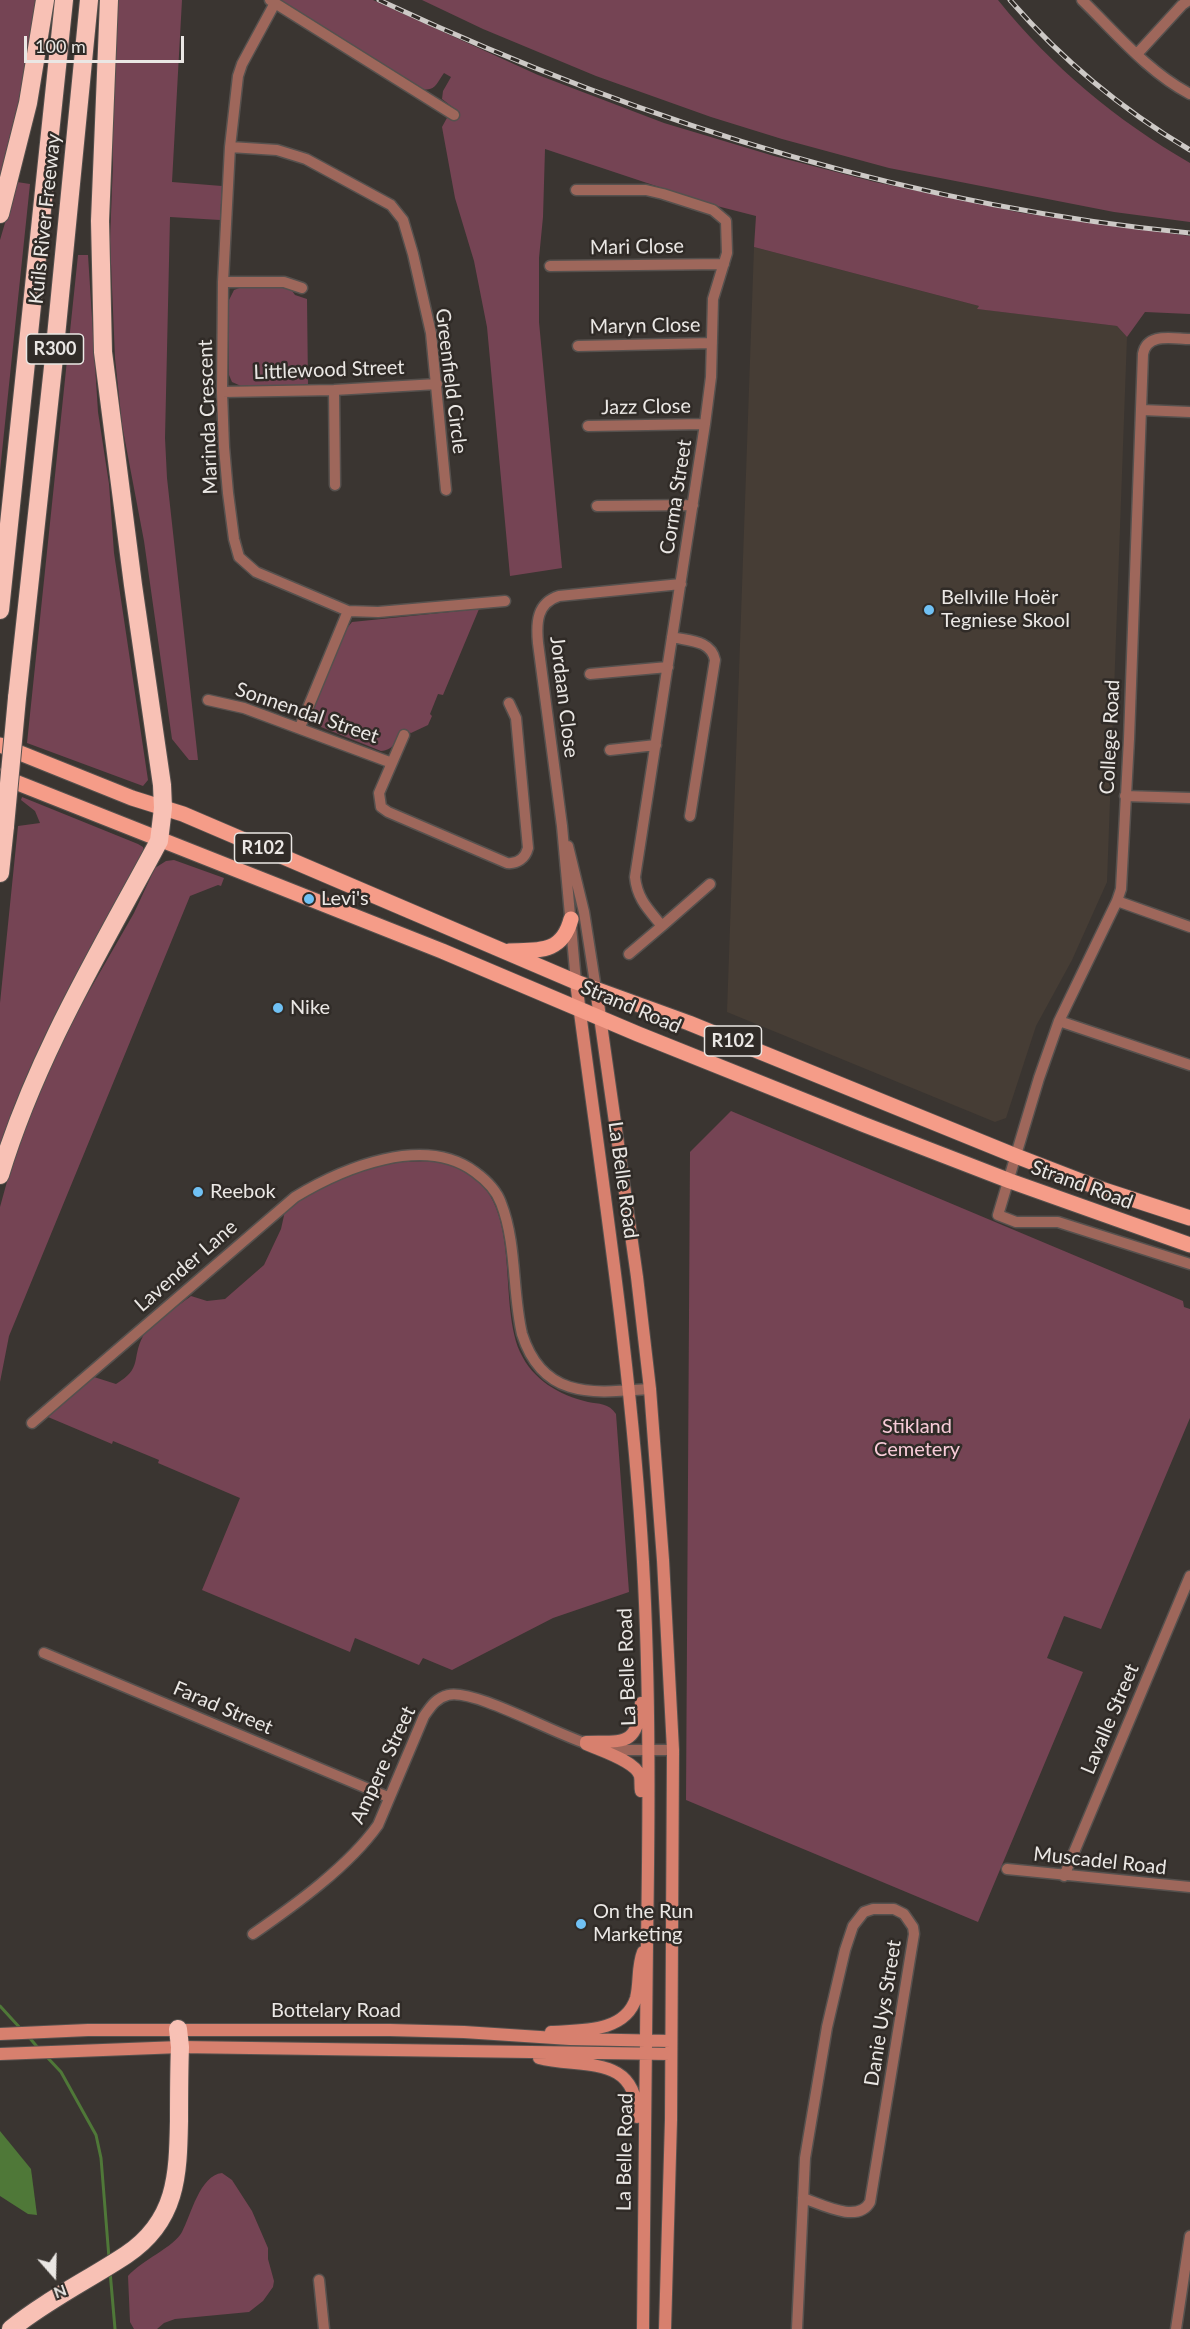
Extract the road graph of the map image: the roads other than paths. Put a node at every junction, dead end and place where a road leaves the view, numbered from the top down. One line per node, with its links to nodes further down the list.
1 (45, 0): 13 (highway)
2 (64, 0): 34 (highway, Kuils River Freeway / R300)
3 (89, 0): 54 (highway, Kuils River Freeway / R300, bridge)
4 (109, 0): 50 (highway)
5 (1082, 0): 8 (street)
6 (273, 2): 10 (street); 11 (street, Marinda Crescent)
7 (1184, 2): 8 (street)
8 (1137, 54): 9 (street)
9 (1190, 94)
10 (454, 115)
11 (230, 147): 16 (street, Marinda Crescent); 21 (street, Greenfield Circle)
12 (576, 190): 14 (street, Corma Street)
13 (0, 214)
14 (724, 264): 15 (street, Mari Close); 19 (street, Corma Street)
15 (550, 266)
16 (223, 282): 17 (street); 23 (street, Marinda Crescent)
17 (302, 288)
18 (1190, 339): 24 (street, College Road)
19 (712, 343): 20 (street, Maryn Close); 26 (street, Corma Street)
20 (578, 346)
21 (436, 384): 22 (street, Littlewood Street); 29 (street, Greenfield Circle)
22 (334, 390): 23 (street, Littlewood Street); 28 (street)
23 (222, 392): 35 (street, Marinda Crescent)
24 (1142, 410): 25 (street); 48 (street, College Road)
25 (1190, 412)
26 (705, 424): 27 (street, Jazz Close); 30 (street, Corma Street)
27 (588, 426)
28 (335, 485)
29 (446, 490)
30 (693, 505): 31 (street); 32 (street, Corma Street)
31 (597, 506)
32 (681, 584): 36 (street, Corma Street); 52 (street, Jordaan Close)
33 (506, 601): 35 (street, Marinda Crescent)
34 (0, 610)
35 (348, 611): 41 (street)
36 (672, 637): 37 (street, Corma Street); 51 (street)
37 (668, 667): 38 (street); 44 (street, Corma Street)
38 (590, 674)
39 (208, 700): 41 (street, Sonnendal Street)
40 (508, 703): 46 (street, Sonnendal Street)
41 (300, 728): 46 (street, Sonnendal Street)
42 (404, 735): 46 (street, Sonnendal Street)
43 (0, 745): 50 (main road, R102)
44 (656, 745): 45 (street); 58 (street, Corma Street)
45 (610, 750)
46 (392, 763)
47 (0, 776): 53 (main road, R102)
48 (1125, 796): 49 (street); 56 (street, College Road)
49 (1190, 798)
50 (163, 808): 53 (highway); 60 (main road, Strand Road / R102)
51 (690, 816)
52 (562, 826): 57 (street, Jordaan Close); 63 (street, Jordaan Close)
53 (159, 841): 64 (main road, Strand Road / R102); 69 (highway)
54 (0, 873)
55 (710, 884): 58 (street)
56 (1117, 901): 59 (street); 66 (street, College Road)
57 (571, 920): 60 (main road); 62 (street, Jordaan Close)
58 (662, 926): 61 (street)
59 (1190, 927)
60 (506, 951): 62 (main road, Strand Road / R102)
61 (629, 954)
62 (576, 982): 63 (main road, Strand Road / R102); 64 (main road, La Belle Road)
63 (596, 989): 65 (main road, La Belle Road); 68 (main road, Strand Road / R102)
64 (579, 1008): 65 (main road, Strand Road / R102); 75 (main road, La Belle Road)
65 (601, 1017): 70 (main road, Strand Road / R102); 74 (main road, La Belle Road)
66 (1059, 1021): 67 (street); 68 (street, College Road)
67 (1190, 1065)
68 (1016, 1156): 70 (street, College Road); 71 (main road, Strand Road / R102)
69 (0, 1175)
70 (1010, 1181): 72 (main road, Strand Road / R102); 73 (street, College Road)
71 (1190, 1218)
72 (1190, 1245)
73 (1190, 1264)
74 (650, 1389): 75 (street, Lavender Lane); 82 (main road, La Belle Road)
75 (629, 1391): 76 (street, Lavender Lane); 79 (main road, La Belle Road)
76 (32, 1423)
77 (1190, 1576): 86 (street, Lavalle Street)
78 (44, 1653): 83 (street, Farad Street)
79 (648, 1688): 80 (main road); 81 (main road, La Belle Road)
80 (584, 1743): 81 (street, Ampere Street); 83 (street, Ampere Street); 84 (main road)
81 (648, 1750): 82 (street, Ampere Street); 84 (main road, La Belle Road)
82 (673, 1750): 94 (main road, La Belle Road)
83 (388, 1797): 88 (street, Ampere Street)
84 (648, 1815): 89 (main road, La Belle Road)
85 (1007, 1869): 86 (street, Muscadel Road)
86 (1064, 1876): 87 (street, Muscadel Road)
87 (1190, 1887)
88 (254, 1934)
89 (647, 1944): 91 (main road); 93 (main road, La Belle Road)
90 (0, 2034): 92 (main road, Bottelary Road)
91 (514, 2035): 92 (main road, Bottelary Road); 93 (main road, Bottelary Road)
92 (179, 2038): 95 (main road, Bottelary Road); 96 (main road, Bottelary Road); 103 (highway)
93 (646, 2040): 94 (main road, Bottelary Road); 97 (main road, La Belle Road)
94 (671, 2041): 98 (main road, La Belle Road)
95 (514, 2052): 97 (main road, Bottelary Road); 101 (main road)
96 (0, 2054)
97 (646, 2054): 98 (main road, Bottelary Road); 101 (main road, La Belle Road)
98 (671, 2054): 106 (main road, La Belle Road)
99 (803, 2198): 99 (street, Danie Uys Street); 107 (street, Danie Uys Street)
100 (1190, 2236): 108 (street)
101 (644, 2246): 105 (main road, La Belle Road)
102 (319, 2280): 104 (street)
103 (11, 2329)
104 (324, 2329)
105 (643, 2329)
106 (664, 2329)
107 (797, 2329)
108 (1176, 2329)

